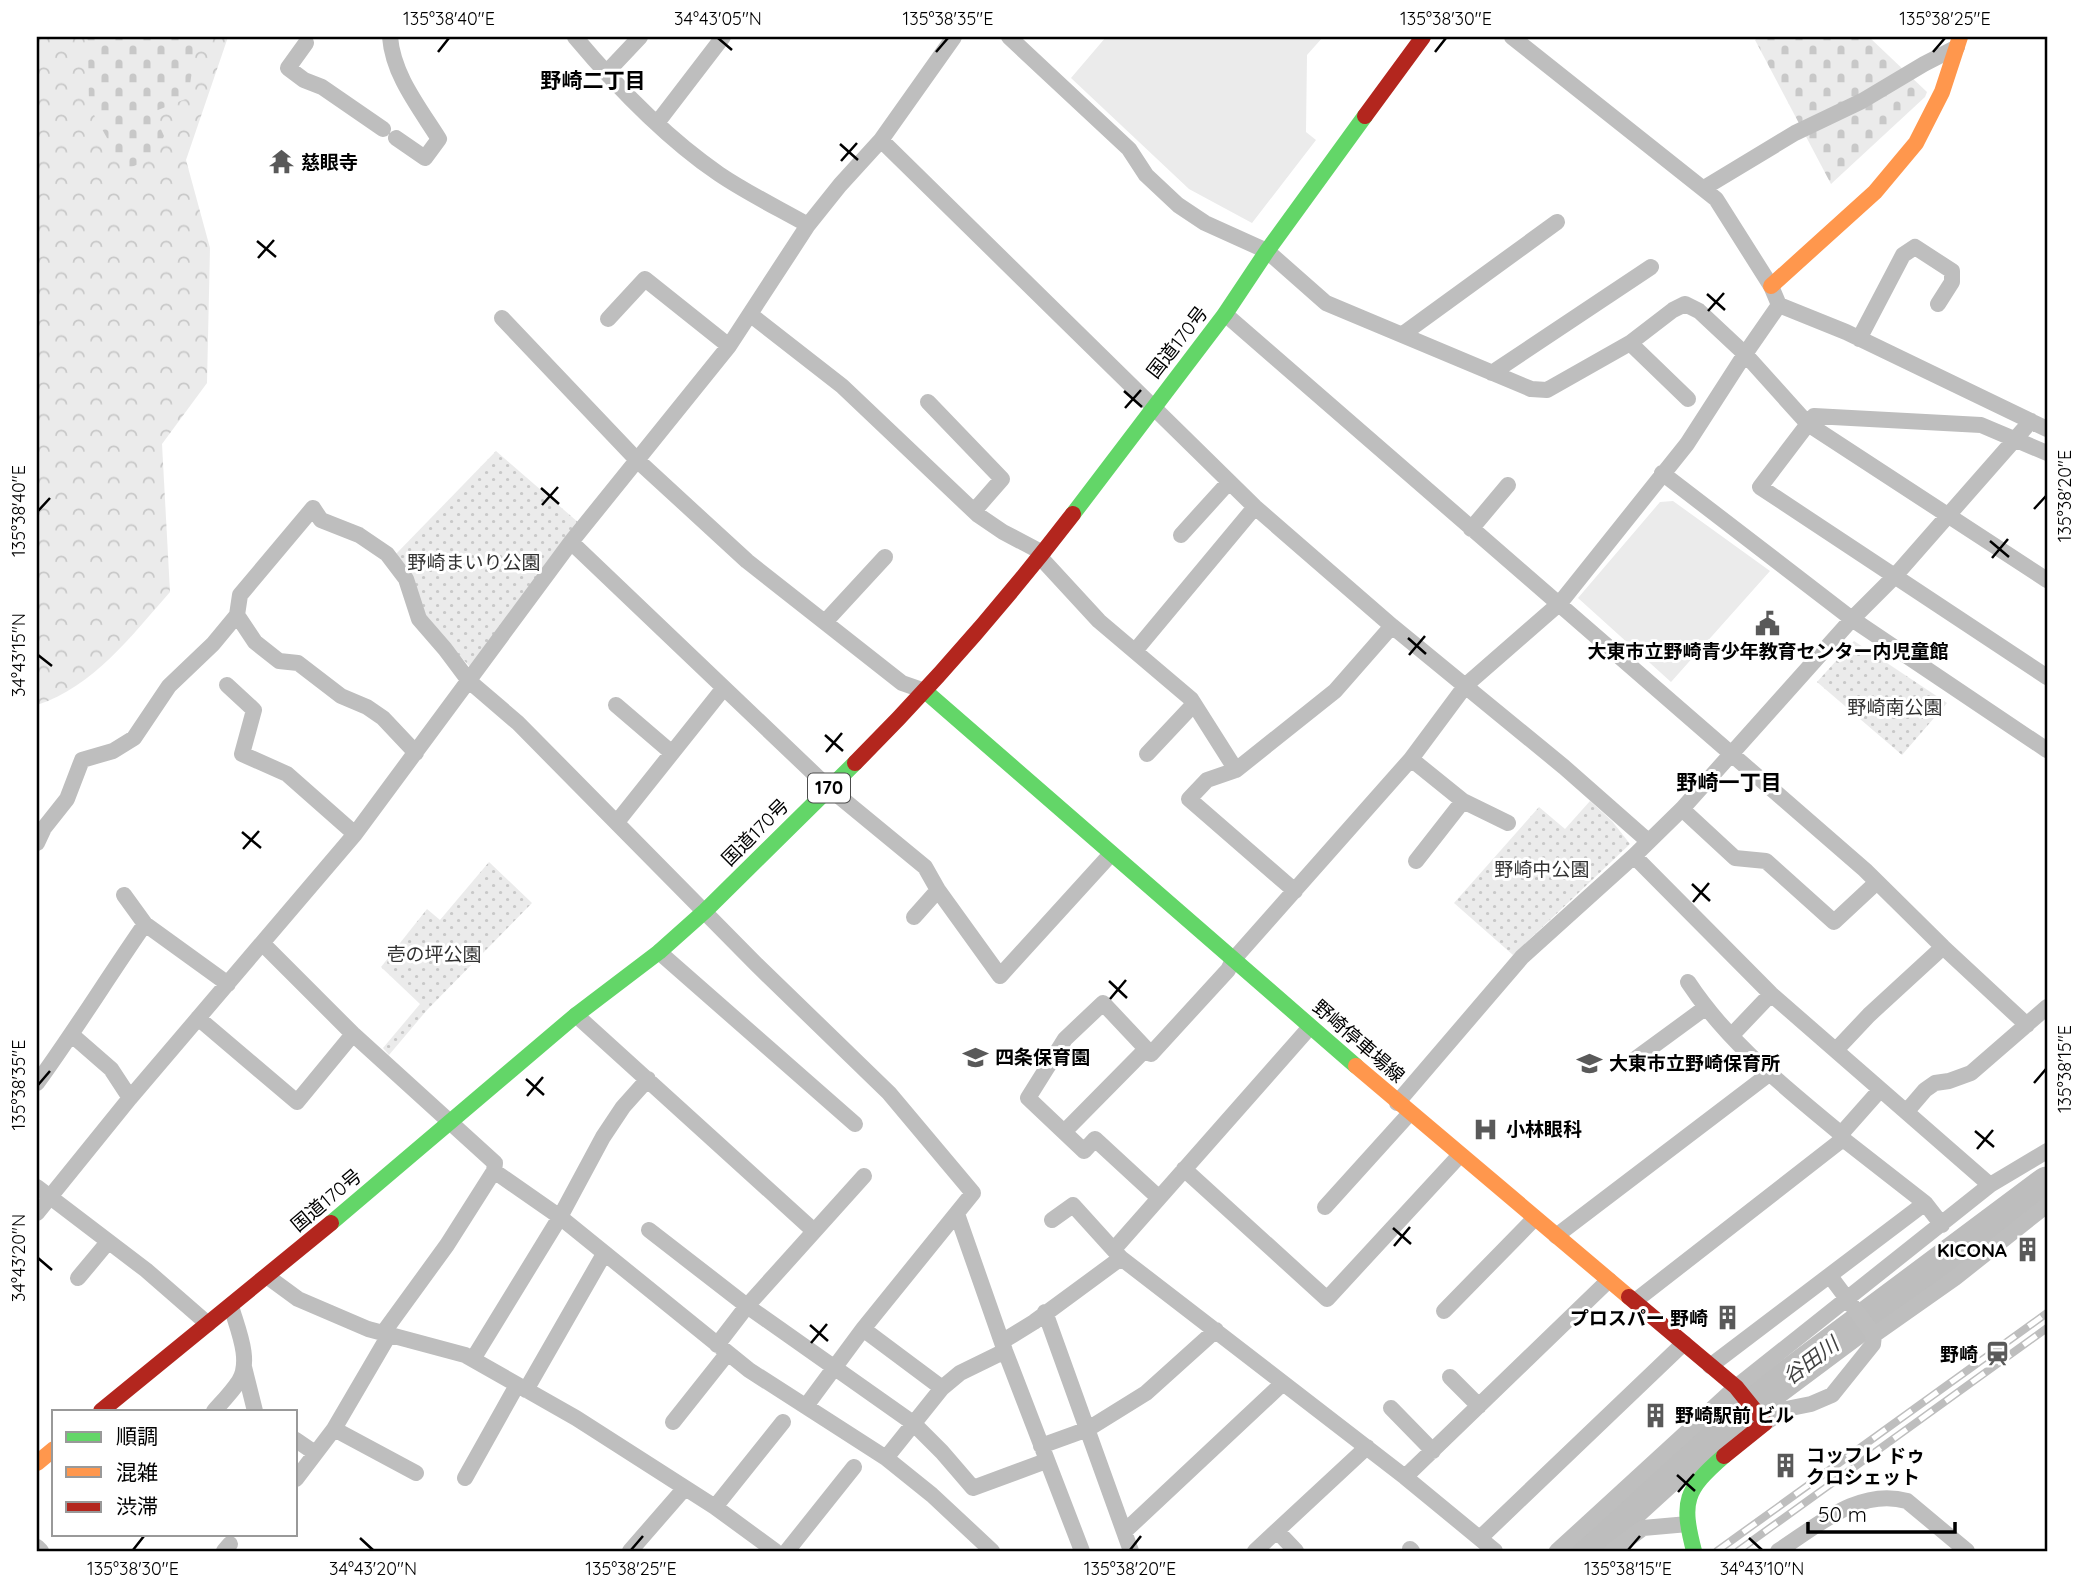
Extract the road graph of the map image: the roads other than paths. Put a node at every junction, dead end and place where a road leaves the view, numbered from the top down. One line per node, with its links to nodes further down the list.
1 (390, 37): 10 (street)
2 (575, 37): 11 (street)
3 (640, 37): 11 (street)
4 (723, 37): 12 (street)
5 (954, 37): 13 (street)
6 (1009, 37): 17 (street)
7 (1423, 37): 17 (main road, 国道170号 / 170)
8 (1512, 37): 14 (street)
9 (1959, 42): 14 (street); 19 (main road)
10 (306, 43)
11 (606, 73): 12 (street)
12 (657, 123): 16 (street)
13 (881, 140): 16 (street); 34 (street)
14 (1704, 188): 19 (street)
15 (1557, 222): 26 (street)
16 (808, 225): 23 (street)
17 (1266, 251): 22 (main road, 国道170号 / 170); 26 (street)
18 (1651, 267): 31 (street)
19 (1772, 286): 21 (street)
20 (1938, 304): 27 (street)
21 (1779, 305): 27 (street); 30 (street)
22 (1225, 314): 34 (main road, 国道170号 / 170); 47 (street)
23 (751, 315): 29 (street); 45 (street)
24 (502, 318): 40 (street)
25 (608, 319): 29 (street)
26 (1402, 334): 31 (street)
27 (1859, 339): 35 (street)
28 (1630, 343): 30 (street); 31 (street); 32 (street)
29 (729, 346): 40 (street)
30 (1745, 354): 36 (street); 41 (street)
31 (1492, 373)
32 (1688, 398)
33 (928, 402): 45 (street)
34 (1153, 406): 42 (street); 50 (main road, 国道170号 / 170)
35 (2031, 421): 37 (street); 38 (street)
36 (1808, 424): 38 (street); 46 (street); 52 (street)
37 (2047, 429)
38 (2017, 440): 39 (street); 46 (street)
39 (2047, 453)
40 (637, 460): 49 (street); 57 (street)
41 (1662, 473): 54 (street); 56 (street)
42 (1229, 482): 44 (street); 48 (street)
43 (1508, 485): 47 (street)
44 (1255, 507): 58 (street); 59 (street)
45 (974, 511): 50 (street)
46 (1949, 516): 52 (street); 53 (street)
47 (1471, 529): 54 (street)
48 (1181, 536)
49 (570, 542): 61 (street); 64 (street)
50 (1042, 555): 59 (street); 65 (main road, 国道170号 / 170)
51 (885, 558): 57 (street)
52 (1894, 577): 56 (street); 60 (street)
53 (2047, 580)
54 (1560, 603): 63 (street); 69 (street)
55 (237, 615): 61 (street); 70 (street); 80 (street)
56 (1852, 619): 68 (street); 69 (street)
57 (825, 622): 65 (street)
58 (1392, 625): 63 (street); 74 (street)
59 (1135, 651): 66 (street)
60 (2047, 677)
61 (469, 681): 70 (street); 78 (street)
62 (227, 685): 81 (street)
63 (1466, 685): 73 (street); 82 (street)
64 (723, 689): 71 (street); 75 (street)
65 (925, 691): 75 (main road, 国道170号 / 170); 84 (main road, 野崎停車場線)
66 (1194, 704): 72 (street); 74 (street)
67 (616, 705): 71 (street)
68 (2044, 742)
69 (1730, 751): 77 (street); 87 (street)
70 (416, 753): 81 (street)
71 (672, 753): 78 (street)
72 (1147, 754)
73 (1411, 758): 76 (street); 89 (street)
74 (1236, 770): 89 (street)
75 (829, 788): 88 (street); 91 (main road, 国道170号 / 170)
76 (1463, 801): 79 (street); 86 (street)
77 (1682, 808): 82 (street); 87 (street)
78 (617, 822): 91 (street)
79 (1507, 823)
80 (40, 825): 83 (street)
81 (355, 834): 94 (street)
82 (1648, 841): 85 (street)
83 (37, 843)
84 (1111, 853): 88 (street); 97 (main road, 野崎停車場線)
85 (1633, 856): 100 (street); 118 (street)
86 (1416, 860)
87 (1877, 882): 95 (street)
88 (938, 890): 92 (street)
89 (1295, 891): 97 (street)
90 (124, 895): 93 (street)
91 (705, 911): 96 (main road, 国道170号 / 170); 136 (street)
92 (914, 917)
93 (145, 924): 99 (street); 108 (street)
94 (264, 944): 99 (street); 107 (street)
95 (1943, 947): 105 (street); 111 (street)
96 (659, 952): 103 (main road, 国道170号 / 170); 121 (street)
97 (1233, 960): 106 (main road, 野崎停車場線); 110 (street)
98 (1688, 982): 102 (street)
99 (228, 984): 104 (street)
100 (1771, 994): 109 (street); 111 (street)
101 (2047, 1007): 105 (street)
102 (1705, 1008): 109 (street); 112 (street)
103 (576, 1015): 114 (street); 120 (main road, 国道170号 / 170)
104 (198, 1018): 107 (street); 117 (street)
105 (2027, 1025): 119 (street)
106 (1310, 1027): 118 (main road, 野崎停車場線); 126 (street)
107 (353, 1034): 120 (street)
108 (72, 1035): 115 (street); 117 (street)
109 (1731, 1036): 113 (street)
110 (1146, 1049): 122 (street); 122 (street)
111 (1836, 1050): 116 (street)
112 (1634, 1060)
113 (1769, 1074): 123 (street); 143 (street)
114 (648, 1079): 137 (street); 142 (street)
115 (37, 1083)
116 (1880, 1090): 119 (street); 123 (street)
117 (131, 1098): 130 (street)
118 (1403, 1108): 125 (main road, 野崎停車場線); 134 (street)
119 (1907, 1111): 129 (street)
120 (450, 1123): 127 (street); 148 (main road, 国道170号 / 170)
121 (855, 1124)
122 (1064, 1132): 131 (street)
123 (1842, 1137): 132 (street); 151 (street)
124 (2047, 1151): 129 (street)
125 (1460, 1155): 126 (street); 138 (main road, 野崎停車場線)
126 (1184, 1169): 131 (street)
127 (494, 1171): 137 (street); 161 (street)
128 (864, 1176): 142 (street)
129 (1990, 1185): 140 (street)
130 (43, 1191): 135 (street); 144 (street)
131 (1159, 1198): 145 (street)
132 (1924, 1203): 140 (street); 147 (street)
133 (2047, 1205): 160 (street)
134 (1325, 1208)
135 (37, 1213)
136 (957, 1214): 158 (street); 163 (street)
137 (560, 1217): 146 (street); 165 (street)
138 (1535, 1218): 143 (main road, 野崎停車場線); 155 (street)
139 (1052, 1220): 145 (street)
140 (1942, 1225): 152 (street)
141 (649, 1230): 154 (street)
142 (814, 1231): 154 (street)
143 (1556, 1236): 150 (main road, 野崎停車場線)
144 (108, 1242): 149 (street); 157 (street)
145 (1118, 1253): 156 (street); 159 (street)
146 (604, 1254): 164 (street); 171 (street)
147 (1830, 1276): 152 (street); 166 (street)
148 (268, 1277): 153 (main road, 国道170号 / 170); 161 (street)
149 (78, 1278)
150 (1609, 1280): 151 (main road, 野崎停車場線); 175 (street)
151 (1635, 1301): 162 (main road, 野崎停車場線)
152 (1852, 1305): 160 (street); 173 (street)
153 (231, 1306): 157 (main road, 国道170号 / 170); 167 (street)
154 (747, 1306): 164 (street); 168 (street)
155 (1444, 1311)
156 (1045, 1312): 163 (street); 185 (street)
157 (208, 1324): 177 (main road, 国道170号 / 170)
158 (863, 1329): 168 (street); 172 (street)
159 (1216, 1330): 170 (street); 185 (street)
160 (1871, 1331): 180 (street)
161 (386, 1334): 165 (street); 184 (street)
162 (1684, 1343): 166 (main road, 野崎停車場線); 204 (street)
163 (1004, 1346): 172 (street); 191 (street)
164 (722, 1349): 174 (street); 181 (street)
165 (473, 1359): 171 (street)
166 (1710, 1366): 173 (main road, 野崎停車場線)
167 (244, 1367): 178 (street); 179 (street)
168 (835, 1368): 174 (street); 183 (street)
169 (1450, 1377): 175 (street)
170 (1283, 1383): 187 (street); 202 (street)
171 (521, 1387): 198 (street); 199 (street)
172 (942, 1388): 183 (street)
173 (1738, 1390): 180 (main road, 野崎停車場線); 216 (street)
174 (806, 1406): 192 (street)
175 (1479, 1406): 189 (street)
176 (1391, 1408): 189 (street)
177 (102, 1410)
178 (215, 1410)
179 (255, 1410)
180 (1761, 1419): 201 (main road)
181 (673, 1422)
182 (783, 1422): 200 (street)
183 (913, 1423): 191 (street); 192 (street)
184 (334, 1429): 190 (street); 195 (street)
185 (1088, 1429): 191 (street); 202 (street)
186 (298, 1441): 190 (street)
187 (1367, 1447): 197 (street); 203 (street)
188 (52, 1451): 193 (main road)
189 (1433, 1451): 197 (street)
190 (315, 1453): 196 (street)
191 (1044, 1454): 206 (street)
192 (886, 1458): 211 (street)
193 (37, 1463)
194 (854, 1467): 210 (street)
195 (415, 1474)
196 (298, 1476)
197 (1405, 1477): 204 (street)
198 (465, 1478)
199 (684, 1489): 200 (street); 208 (street)
200 (715, 1507): 209 (street)
201 (1688, 1524): 217 (street); 218 (main road)
202 (1125, 1531): 212 (street)
203 (1277, 1531): 213 (street); 214 (street)
204 (1480, 1538): 215 (street)
205 (37, 1547): 207 (street)
206 (1075, 1549)
207 (41, 1551)
208 (630, 1551)
209 (775, 1551)
210 (787, 1551)
211 (992, 1551)
212 (1131, 1551)
213 (1255, 1551)
214 (1296, 1551)
215 (1495, 1551)
216 (1558, 1551)
217 (1612, 1551)
218 (1694, 1551)
219 (1778, 1551): 220 (street)
220 (1966, 1551)

